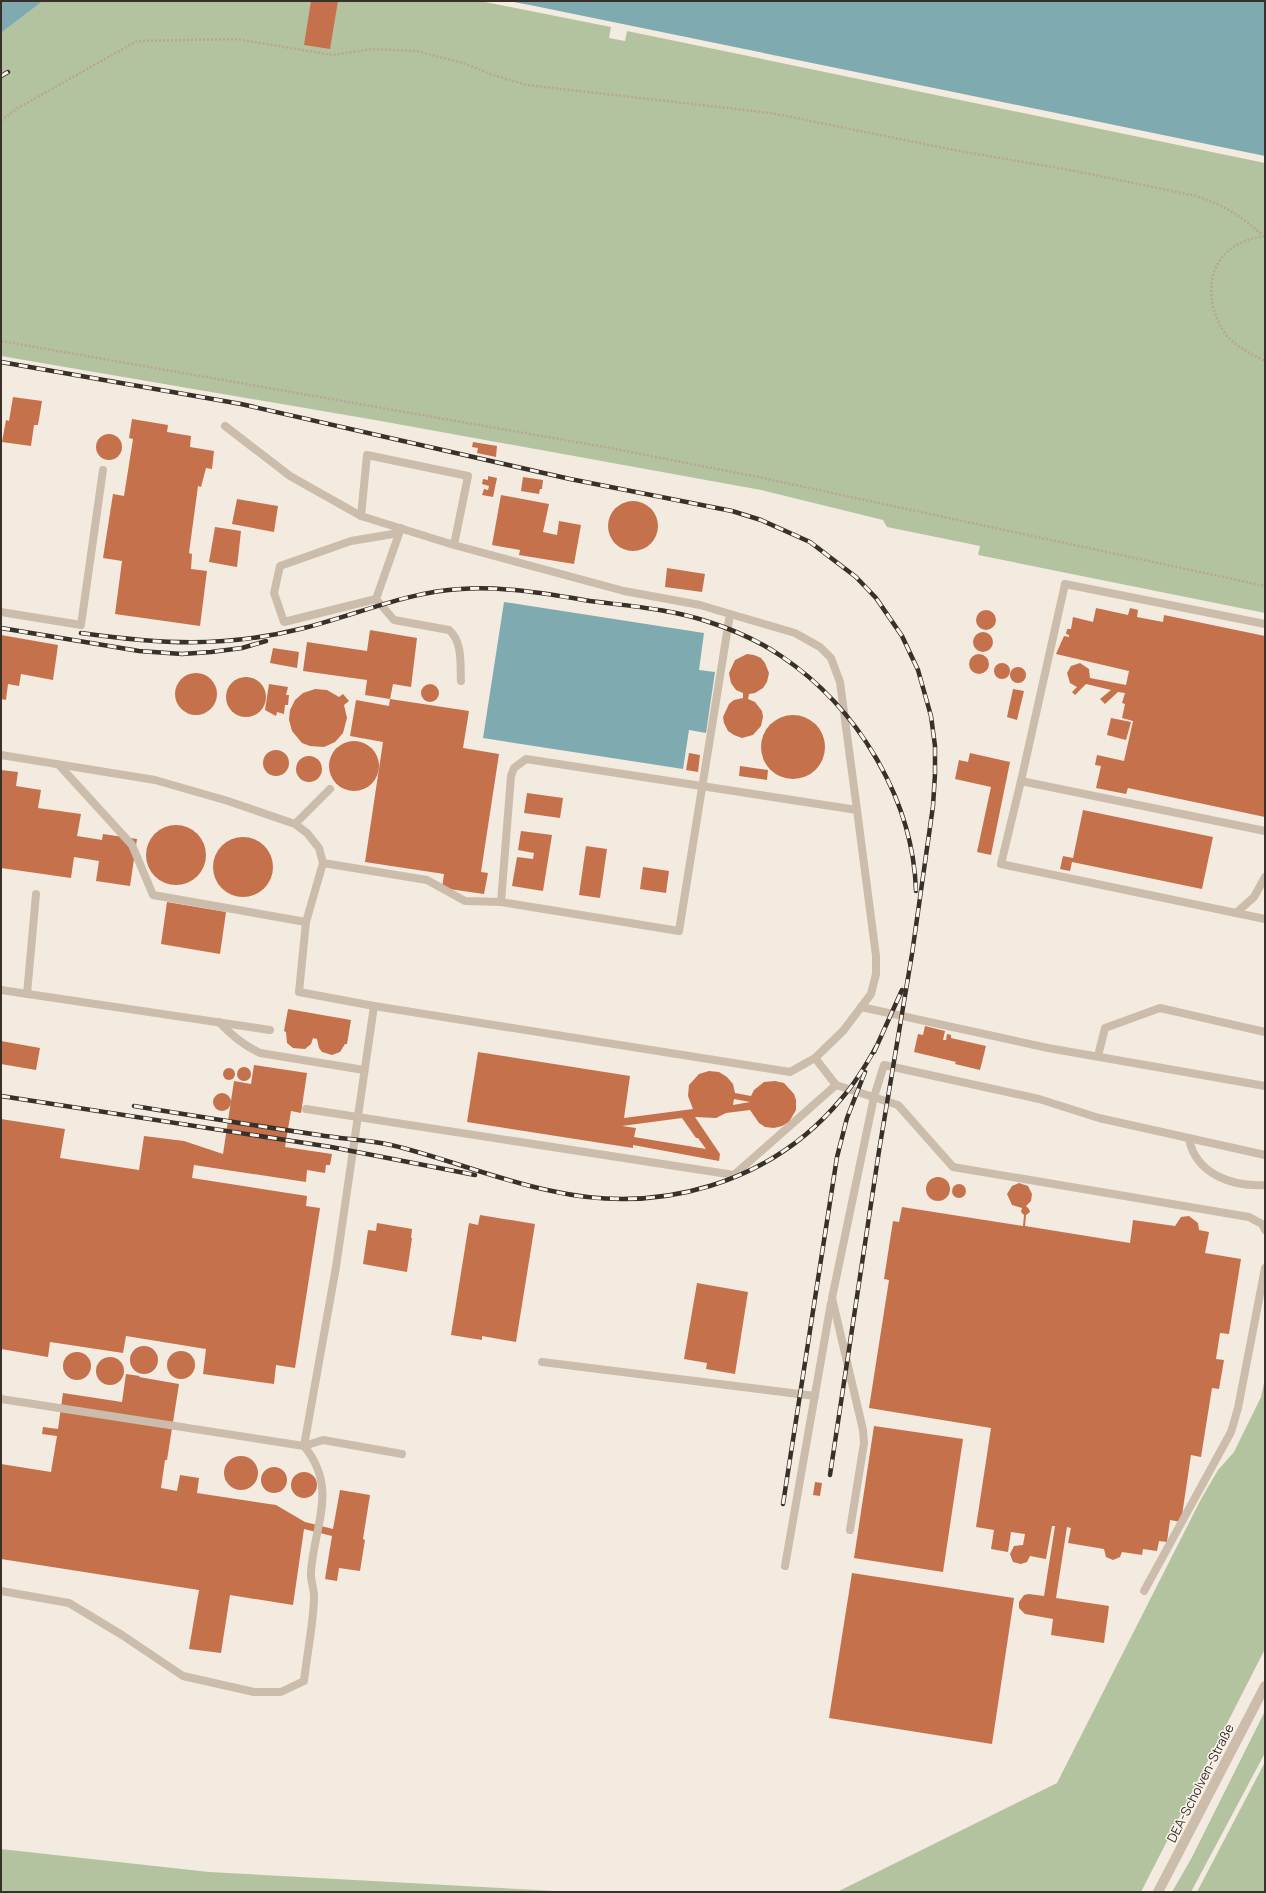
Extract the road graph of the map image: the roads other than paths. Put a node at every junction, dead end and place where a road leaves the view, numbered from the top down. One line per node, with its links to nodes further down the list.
1 (225, 426): 3 (lane)
2 (103, 470): 7 (lane)
3 (361, 516): 4 (lane); 5 (lane)
4 (400, 531): 5 (lane); 6 (lane); 6 (lane)
5 (454, 545): 8 (lane)
6 (376, 599): 10 (lane)
7 (1, 612)
8 (730, 614): 14 (lane); 16 (lane)
9 (1265, 624): 13 (lane)
10 (461, 681)
11 (1, 755): 12 (lane)
12 (59, 765): 17 (lane); 25 (lane)
13 (1021, 781): 18 (lane); 23 (lane)
14 (704, 786): 16 (lane); 22 (lane); 22 (lane)
15 (330, 789): 17 (lane)
16 (857, 810): 29 (lane)
17 (295, 824): 19 (lane)
18 (1265, 831)
19 (323, 863): 22 (lane); 25 (lane)
20 (1265, 877): 23 (lane)
21 (36, 894): 27 (lane)
22 (501, 902)
23 (1236, 913): 24 (lane)
24 (1265, 919)
25 (306, 922): 28 (lane)
26 (1, 990): 27 (lane)
27 (27, 994): 30 (lane)
28 (374, 1006): 34 (lane); 35 (lane)
29 (861, 1007): 33 (lane); 34 (lane)
30 (219, 1022): 31 (lane); 35 (lane)
31 (270, 1030)
32 (1265, 1032): 33 (lane)
33 (1098, 1056): 37 (lane)
34 (815, 1058): 36 (lane)
35 (364, 1070): 40 (lane)
36 (836, 1085): 38 (lane); 40 (lane)
37 (1265, 1086)
38 (874, 1097): 41 (lane); 44 (lane); 46 (lane)
39 (306, 1109): 40 (lane)
40 (358, 1117): 50 (lane)
41 (1189, 1139): 42 (lane); 43 (lane)
42 (1265, 1155)
43 (1265, 1185)
44 (1265, 1230)
45 (1265, 1268): 55 (lane)
46 (832, 1298): 48 (lane); 52 (lane)
47 (542, 1362): 48 (lane)
48 (815, 1396): 53 (lane)
49 (1, 1399): 50 (lane)
50 (304, 1446): 51 (lane); 54 (lane)
51 (402, 1454)
52 (850, 1530)
53 (785, 1566)
54 (1, 1592)
55 (1144, 1592)
56 (1265, 1686): 57 (street, DEA-Scholven-Straße)
57 (1158, 1892)

